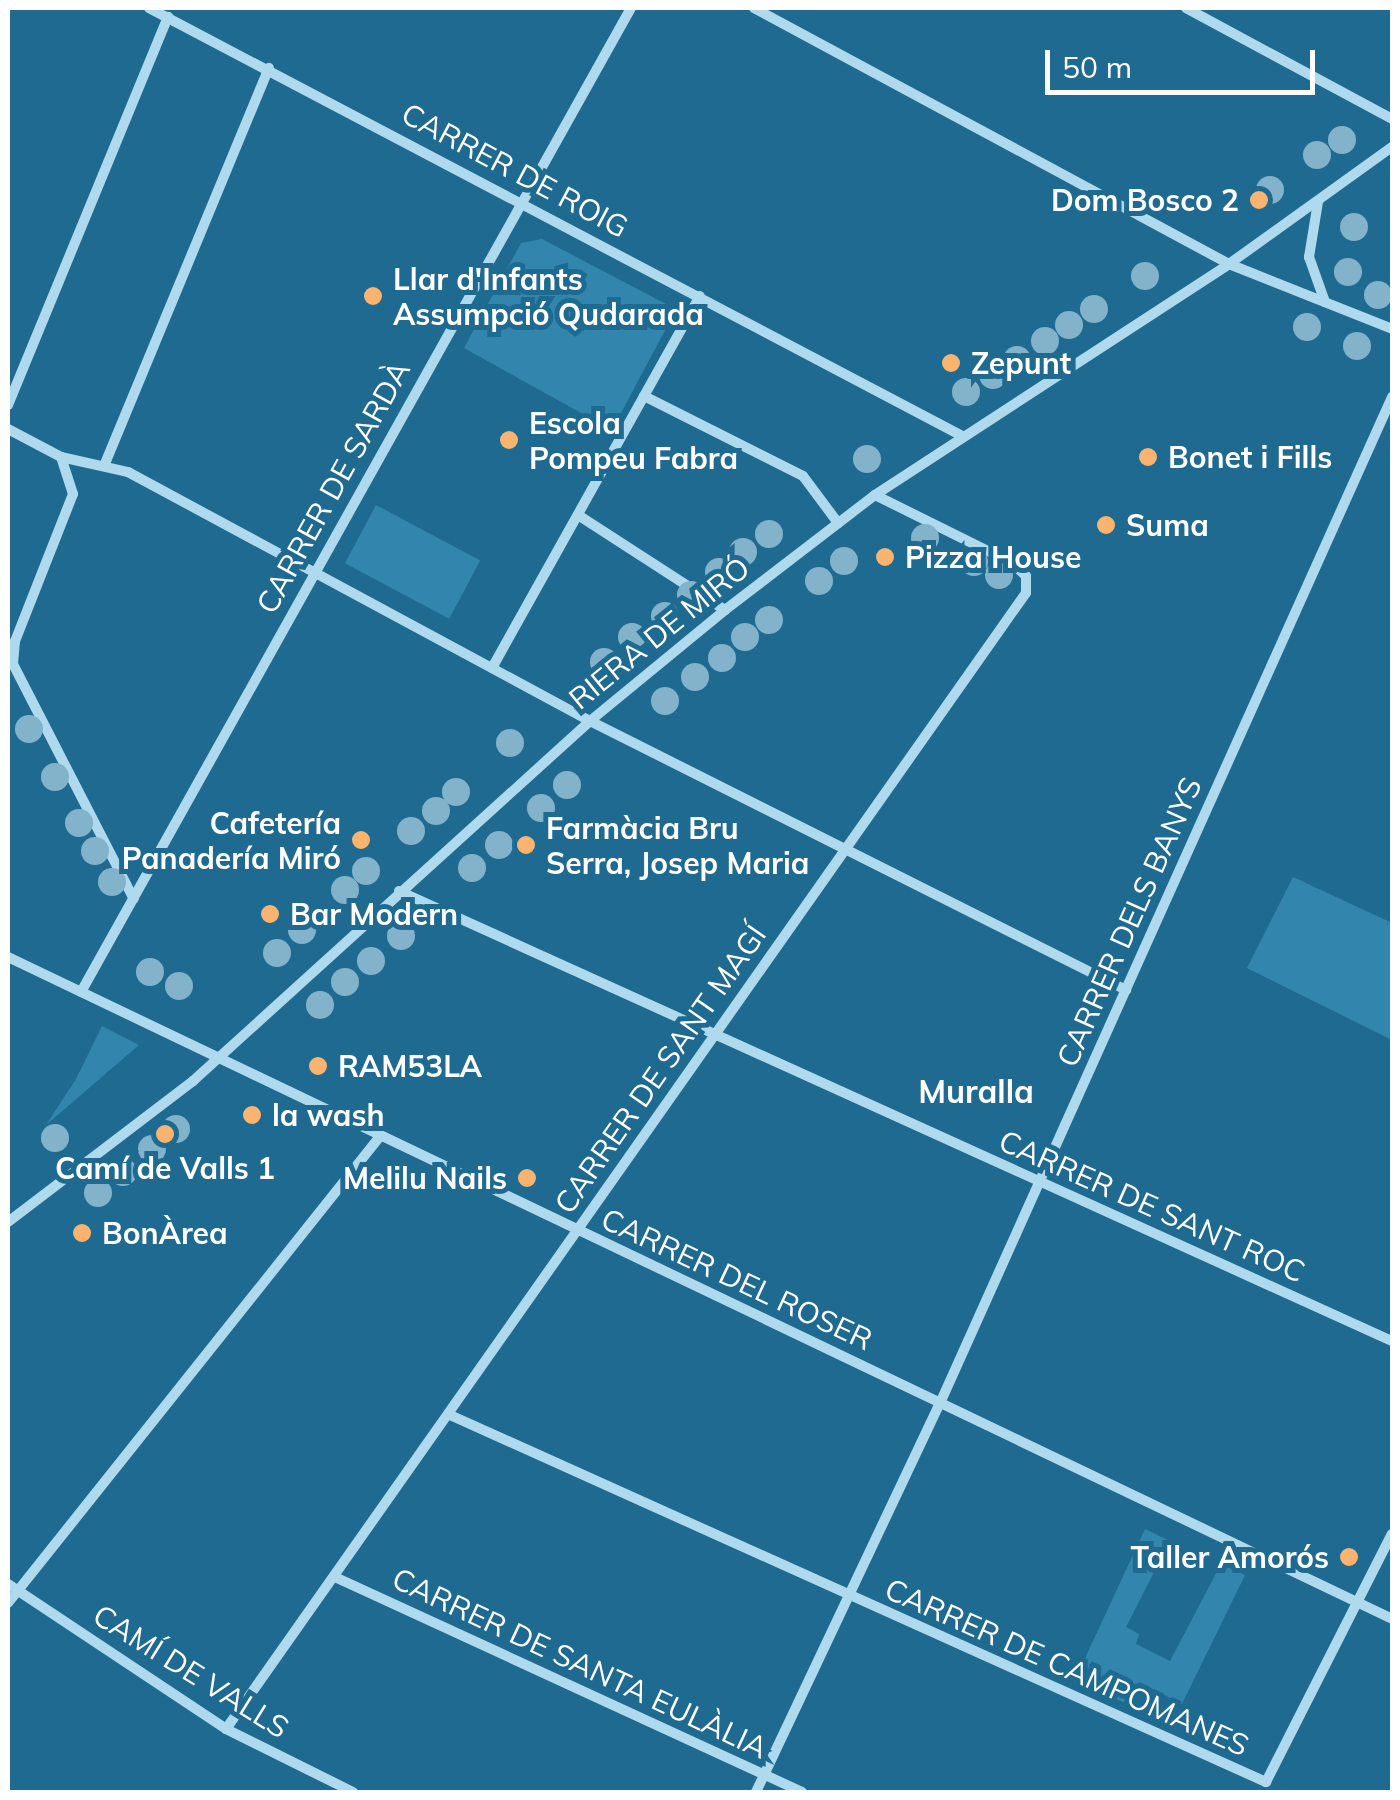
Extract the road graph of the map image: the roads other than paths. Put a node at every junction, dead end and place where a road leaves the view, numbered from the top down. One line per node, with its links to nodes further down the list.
1 (149, 8): 5 (street, CARRER DE ROIG)
2 (631, 8): 10 (street, CARRER DE SARDÀ)
3 (754, 8): 11 (street)
4 (1186, 8): 7 (street)
5 (168, 17): 6 (street, CARRER DE ROIG); 17 (street)
6 (269, 68): 10 (street, CARRER DE ROIG); 21 (street)
7 (1392, 120)
8 (1392, 147): 9 (street, RIERA DE MIRÓ)
9 (1319, 200): 11 (street, RIERA DE MIRÓ); 13 (street)
10 (522, 202): 12 (street, CARRER DE ROIG); 25 (street, CARRER DE SARDÀ)
11 (1229, 264): 13 (street); 19 (street, RIERA DE MIRÓ)
12 (700, 296): 15 (street); 19 (street, CARRER DE ROIG)
13 (1325, 302): 14 (street)
14 (1392, 329)
15 (644, 396): 23 (street); 24 (street)
16 (1392, 397): 34 (street, CARRER DELS BANYS)
17 (8, 404)
18 (8, 429): 20 (street)
19 (962, 436): 22 (street, RIERA DE MIRÓ)
20 (61, 457): 21 (street); 27 (street)
21 (104, 466): 25 (street)
22 (875, 494): 24 (street, RIERA DE MIRÓ); 30 (street, CARRER DE SANT MAGÍ)
23 (578, 515): 26 (street); 28 (street)
24 (838, 523): 26 (street, RIERA DE MIRÓ)
25 (312, 572): 28 (street); 32 (street, CARRER DE SARDÀ)
26 (725, 610): 29 (street, RIERA DE MIRÓ)
27 (10, 663): 32 (street)
28 (492, 668): 29 (street)
29 (590, 721): 30 (street); 31 (street, RIERA DE MIRÓ)
30 (848, 846): 34 (street); 36 (street, CARRER DE SANT MAGÍ)
31 (399, 891): 36 (street, CARRER DE SANT ROC); 37 (street, RIERA DE MIRÓ)
32 (134, 898): 35 (street, CARRER DE SARDÀ)
33 (8, 957): 35 (street, CARRER DEL ROSER)
34 (1126, 990): 39 (street, CARRER DELS BANYS)
35 (81, 992): 37 (street, CARRER DEL ROSER)
36 (714, 1035): 39 (street, CARRER DE SANT ROC); 41 (street, CARRER DE SANT MAGÍ)
37 (218, 1058): 38 (street, CARRER DEL ROSER); 40 (street, RIERA DE MIRÓ)
38 (381, 1135): 41 (street, CARRER DEL ROSER); 47 (street)
39 (1039, 1182): 42 (street, CARRER DE SANT ROC); 43 (street, CARRER DELS BANYS)
40 (8, 1222)
41 (577, 1232): 43 (street, CARRER DEL ROSER); 44 (street, CARRER DE SANT MAGÍ)
42 (1392, 1342)
43 (941, 1401): 48 (street, CARRER DELS BANYS); 49 (street, CARRER DEL ROSER)
44 (450, 1415): 46 (street, CARRER DE SANT MAGÍ); 48 (street, CARRER DE CAMPOMANES)
45 (1392, 1534): 49 (street)
46 (337, 1578): 52 (street, CARRER DE SANT MAGÍ); 53 (street, CARRER DE SANTA EULÀLIA)
47 (12, 1587): 50 (street); 52 (street, CAMÍ DE VALLS)
48 (848, 1598): 49 (street, CARRER DE CAMPOMANES); 53 (street, CARRER DELS BANYS)
49 (1358, 1602): 51 (street, CARRER DEL ROSER)
50 (8, 1603)
51 (1392, 1619)
52 (226, 1729): 54 (street, CAMÍ DE VALLS)
53 (764, 1775): 55 (street, CARRER DELS BANYS); 56 (street, CARRER DE SANTA EULÀLIA)
54 (353, 1792)
55 (756, 1792)
56 (802, 1792)

